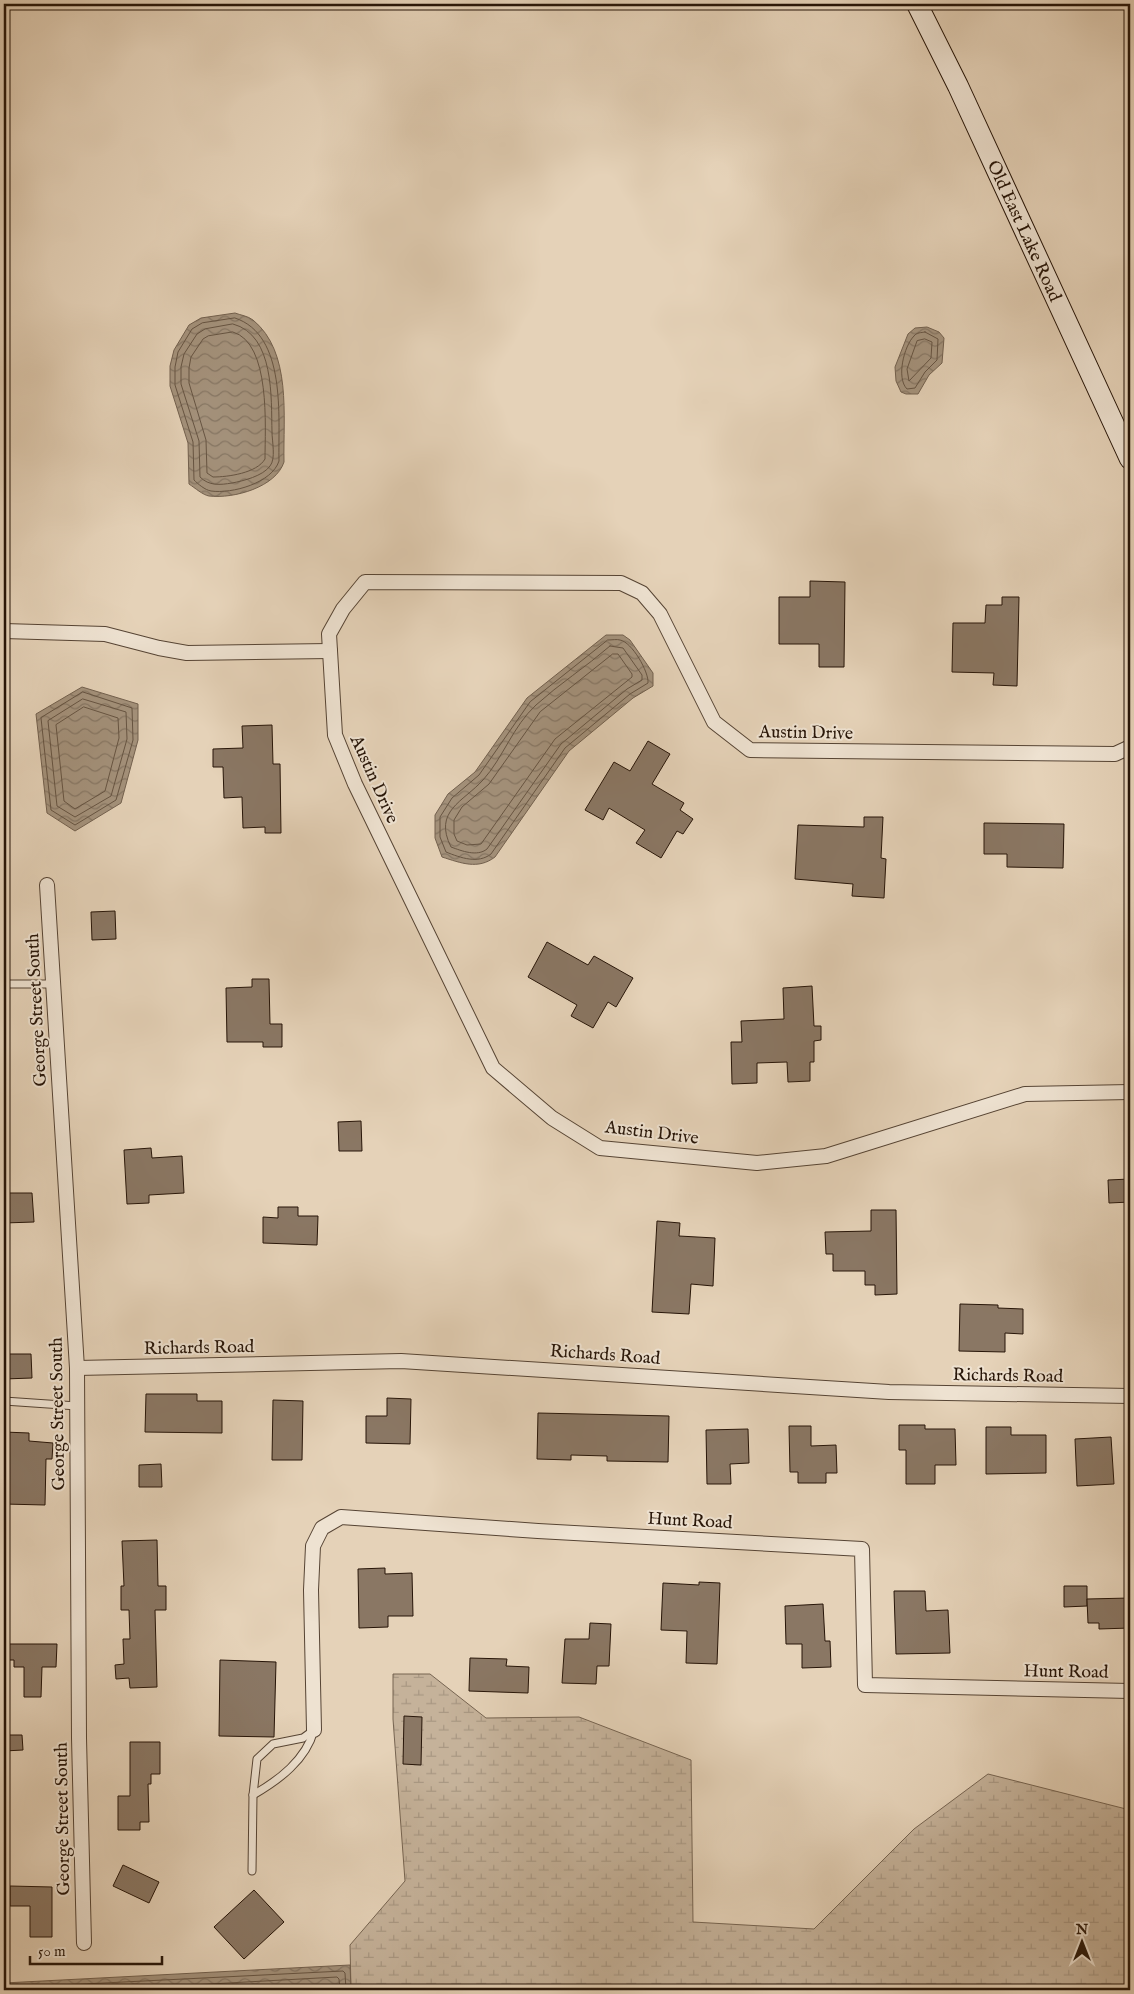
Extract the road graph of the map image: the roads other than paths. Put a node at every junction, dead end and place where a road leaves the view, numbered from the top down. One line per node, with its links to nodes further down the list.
1 (917, 4): 2 (street, Old East Lake Road)
2 (1130, 459)
3 (4, 631): 4 (street)
4 (330, 651): 5 (street, Austin Drive); 9 (street, Austin Drive)
5 (1130, 747)
6 (47, 886): 8 (street, George Street South)
7 (4, 984): 8 (lane)
8 (53, 984): 10 (street, George Street South)
9 (1130, 1092)
10 (77, 1368): 11 (street, Richards Road); 13 (street, George Street South)
11 (1130, 1396)
12 (4, 1401): 13 (lane)
13 (77, 1406): 18 (street, George Street South)
14 (1130, 1691): 15 (street, Hunt Road)
15 (314, 1730): 16 (lane); 16 (lane)
16 (253, 1796): 17 (lane)
17 (252, 1871)
18 (84, 1943)

